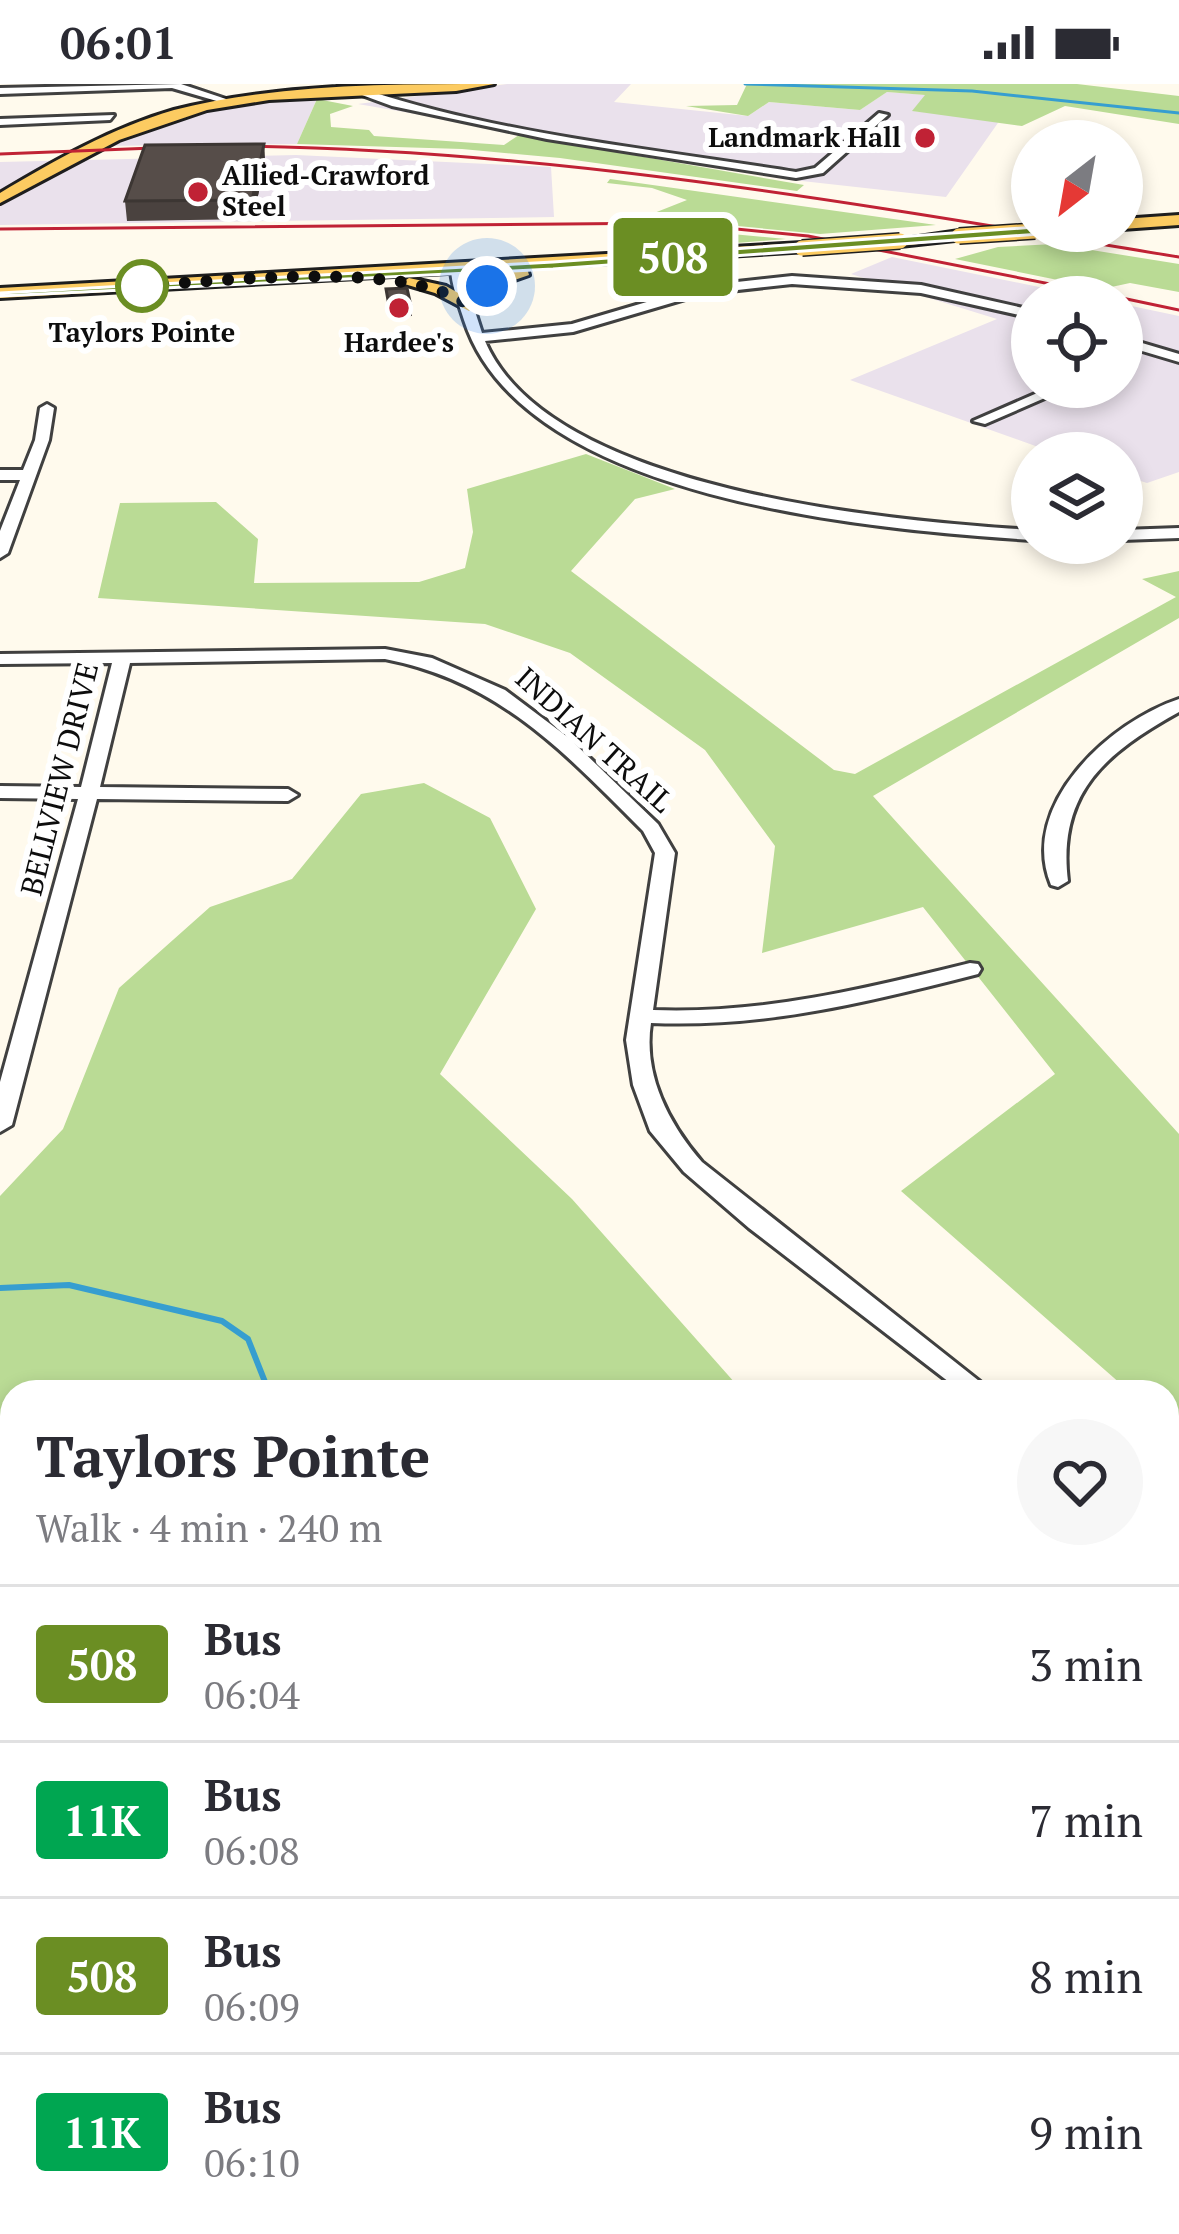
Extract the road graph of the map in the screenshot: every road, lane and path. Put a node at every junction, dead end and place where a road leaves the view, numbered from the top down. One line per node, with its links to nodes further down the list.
1 (487, 84): 3 (main road)
2 (0, 91): 4 (street)
3 (366, 93): 4 (main road); 5 (street)
4 (227, 101): 8 (main road)
5 (883, 115)
6 (110, 117): 7 (street)
7 (0, 122)
8 (0, 199)
9 (1179, 220): 10 (main road)
10 (1143, 223)
11 (1011, 233): 12 (main road, bridge)
12 (553, 266): 13 (main road); 14 (main road)
13 (456, 271): 14 (main road); 15 (main road); 17 (street)
14 (524, 272): 17 (main road)
15 (332, 278): 16 (main road); 17 (main road)
16 (0, 292)
17 (469, 306): 19 (street)
18 (1011, 309): 19 (street)
19 (479, 337): 30 (street)
20 (1143, 347): 21 (street)
21 (1154, 350): 22 (street); 23 (street)
22 (1143, 355)
23 (1179, 358)
24 (46, 408): 27 (street)
25 (1013, 408): 26 (street)
26 (980, 422)
27 (30, 475): 28 (street); 32 (street)
28 (0, 476)
29 (1179, 532): 31 (street)
30 (1011, 533)
31 (1143, 534)
32 (0, 553)
33 (122, 656): 34 (street, INDIAN TRAIL); 37 (street, BELLVIEW DRIVE); 41 (street, INDIAN TRAIL)
34 (0, 659)
35 (1179, 704): 39 (street)
36 (0, 792): 37 (street)
37 (88, 793): 38 (street); 42 (street, BELLVIEW DRIVE)
38 (288, 795)
39 (1058, 881)
40 (970, 969): 41 (street)
41 (640, 1016): 43 (street, INDIAN TRAIL)
42 (0, 1125)
43 (964, 1380)

